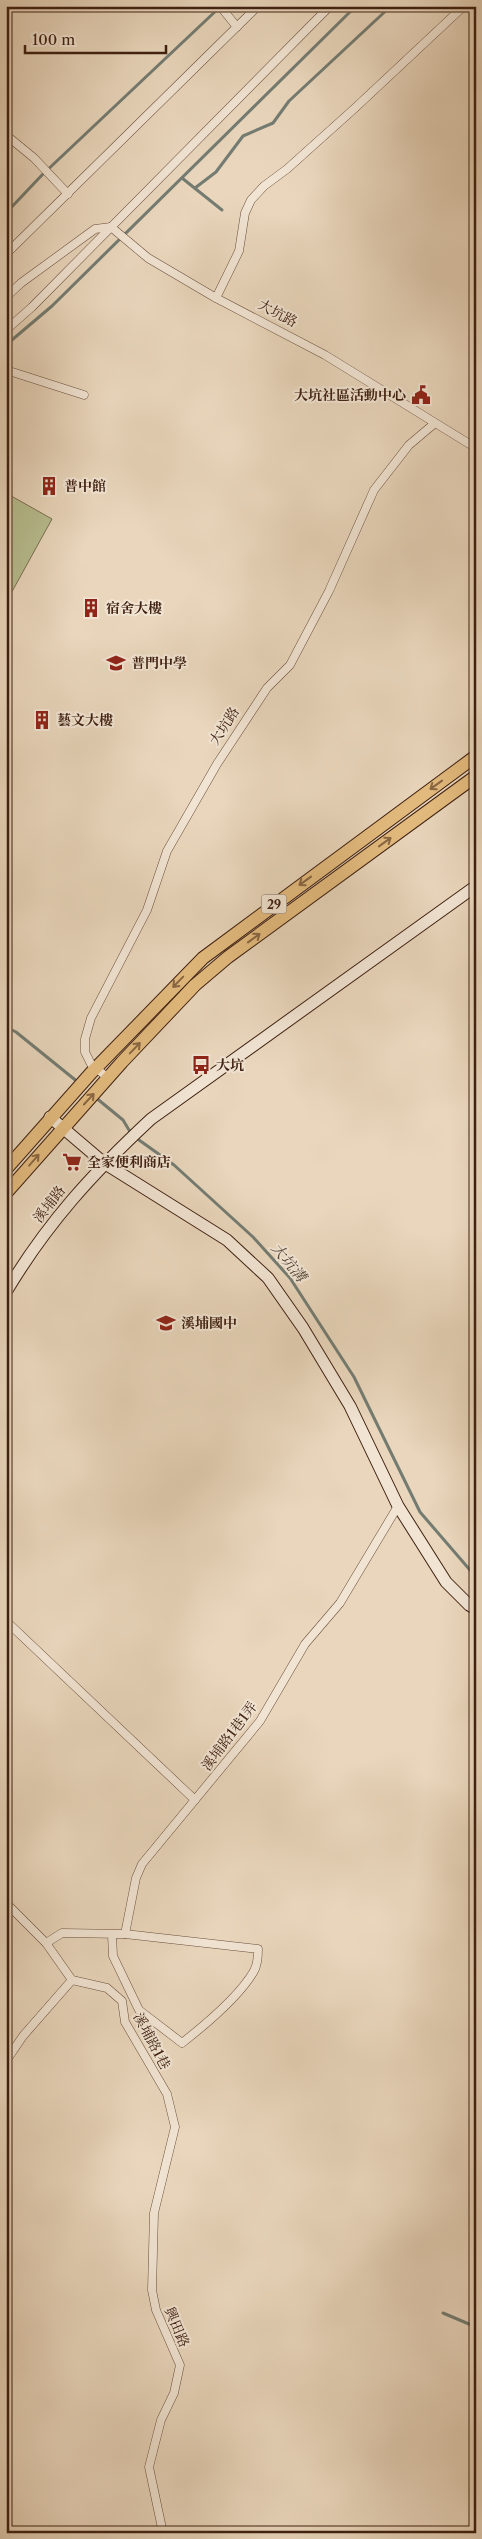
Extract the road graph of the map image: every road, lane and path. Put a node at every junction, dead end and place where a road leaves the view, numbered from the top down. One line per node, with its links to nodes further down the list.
1 (220, 6): 5 (street)
2 (258, 6): 5 (street)
3 (330, 6): 8 (street)
4 (464, 6): 11 (street)
5 (237, 27): 7 (street)
6 (6, 135): 7 (street)
7 (68, 194): 9 (street)
8 (111, 227): 10 (street); 11 (street, 大坑路); 12 (street)
9 (6, 254)
10 (6, 297)
11 (216, 298): 15 (street, 大坑路)
12 (6, 330)
13 (6, 370): 14 (street)
14 (84, 395)
15 (435, 422): 16 (street, 大坑路); 20 (street, 大坑路)
16 (476, 448)
17 (476, 756): 20 (main road, 29, one-way to 20)
18 (476, 776): 21 (main road, 29, one-way to 18)
19 (476, 886): 24 (street, 溪埔路)
20 (94, 1070): 21 (street, 大坑路); 22 (main road, 29)
21 (105, 1081): 23 (main road, 29, one-way to 21)
22 (50, 1117): 23 (street); 25 (main road, 29)
23 (62, 1127): 24 (street); 26 (main road, 29, one-way to 23)
24 (104, 1163): 27 (street, 溪埔路); 28 (street)
25 (6, 1168)
26 (6, 1193)
27 (6, 1292)
28 (398, 1506): 29 (street); 31 (street, 溪埔路1巷1弄)
29 (476, 1609)
30 (6, 1620): 31 (street)
31 (195, 1800): 33 (street, 溪埔路1巷1弄)
32 (6, 1903): 35 (street)
33 (125, 1934): 34 (street); 34 (street)
34 (112, 1935): 35 (street)
35 (46, 1944): 36 (street)
36 (72, 1980): 37 (street); 38 (street, 溪埔路1巷)
37 (6, 2061)
38 (175, 2127): 39 (street, 興田路)
39 (163, 2533)

